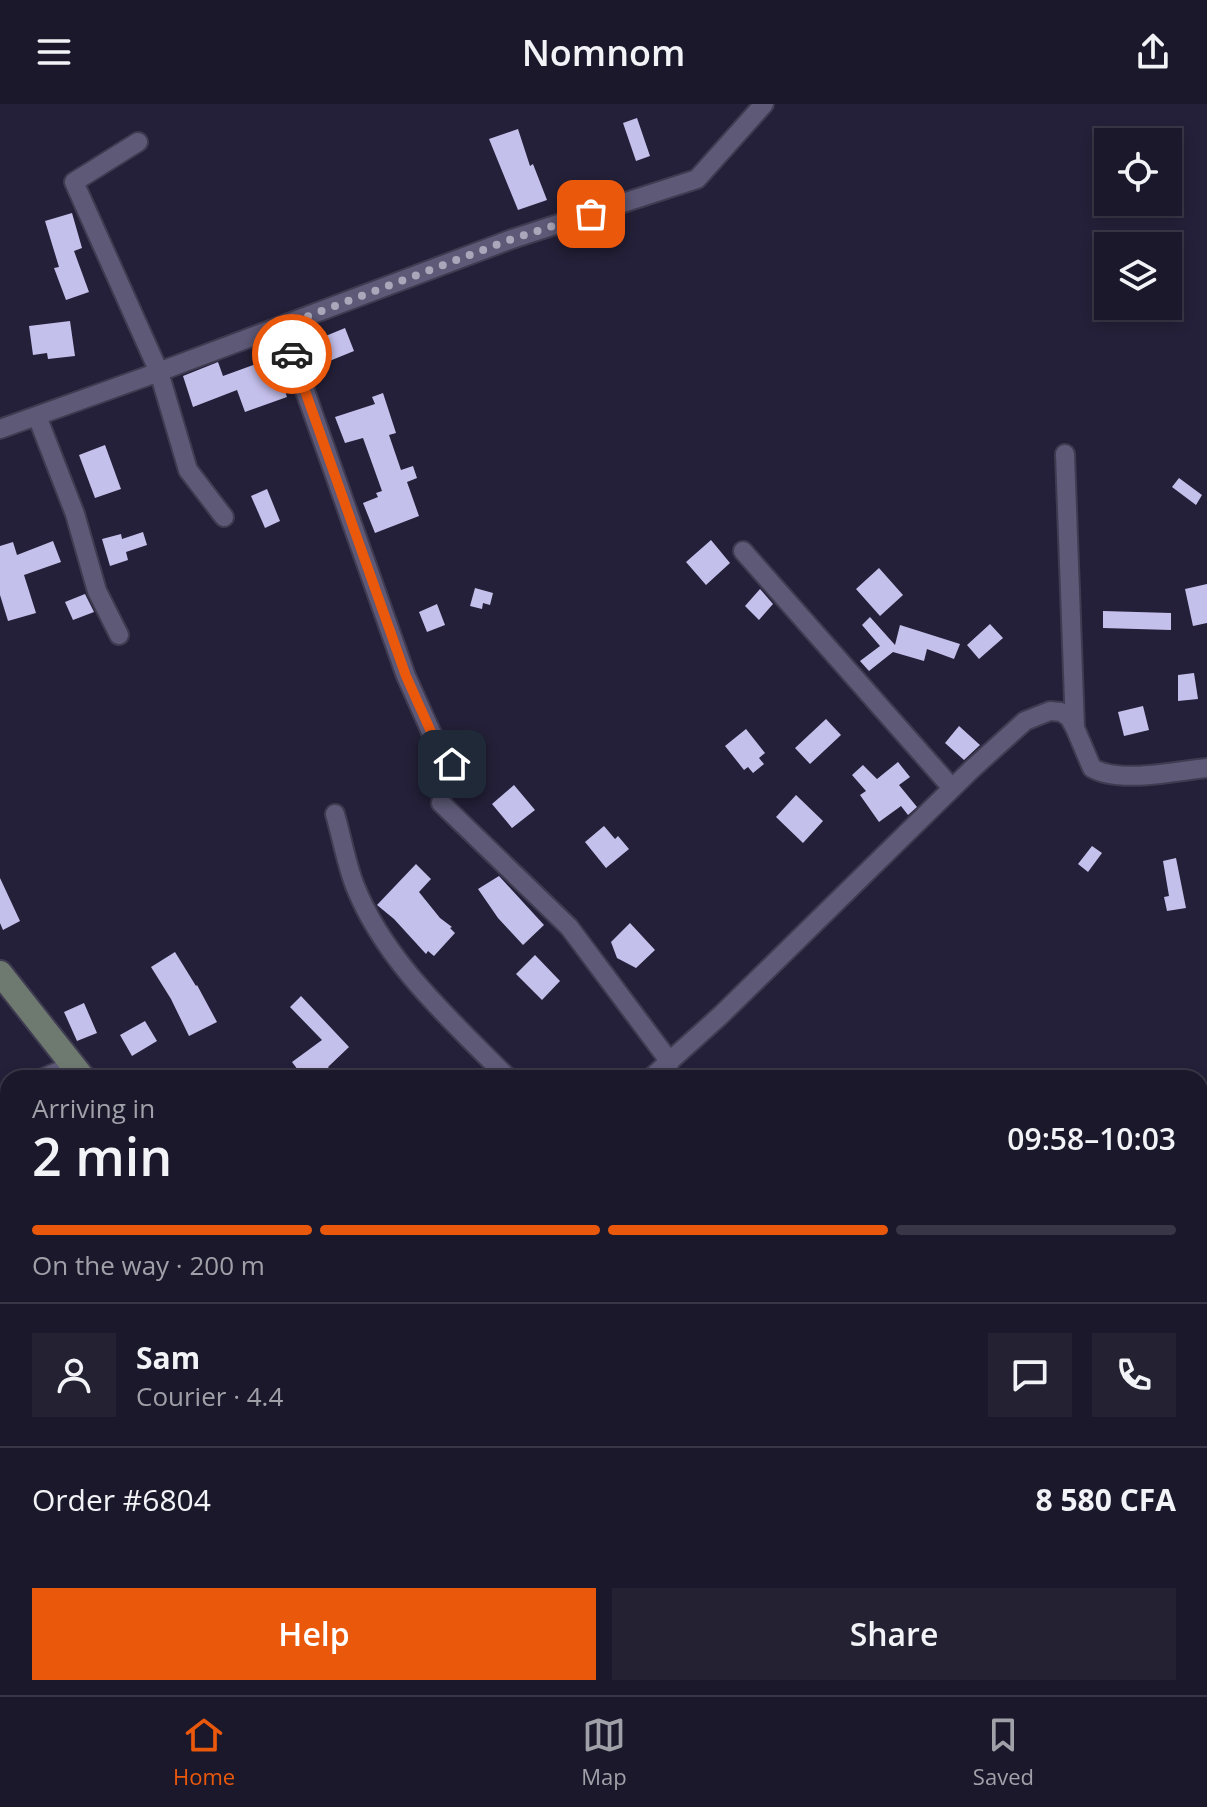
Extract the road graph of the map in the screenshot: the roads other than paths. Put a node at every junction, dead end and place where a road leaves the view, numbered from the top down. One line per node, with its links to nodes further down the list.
1 (764, 104): 3 (street)
2 (138, 142): 4 (street)
3 (282, 326): 4 (street); 12 (street)
4 (159, 372): 5 (street); 8 (street)
5 (37, 416): 6 (street); 10 (street)
6 (0, 429)
7 (1065, 454): 11 (street)
8 (224, 517)
9 (743, 551): 14 (street)
10 (119, 635)
11 (1075, 728): 13 (street); 14 (street)
12 (452, 764)
13 (1207, 768)
14 (952, 788): 18 (street)
15 (441, 803): 18 (street)
16 (335, 814): 20 (street)
17 (0, 973): 19 (street)
18 (670, 1062): 21 (street)
19 (76, 1070)
20 (500, 1070)
21 (660, 1070)

